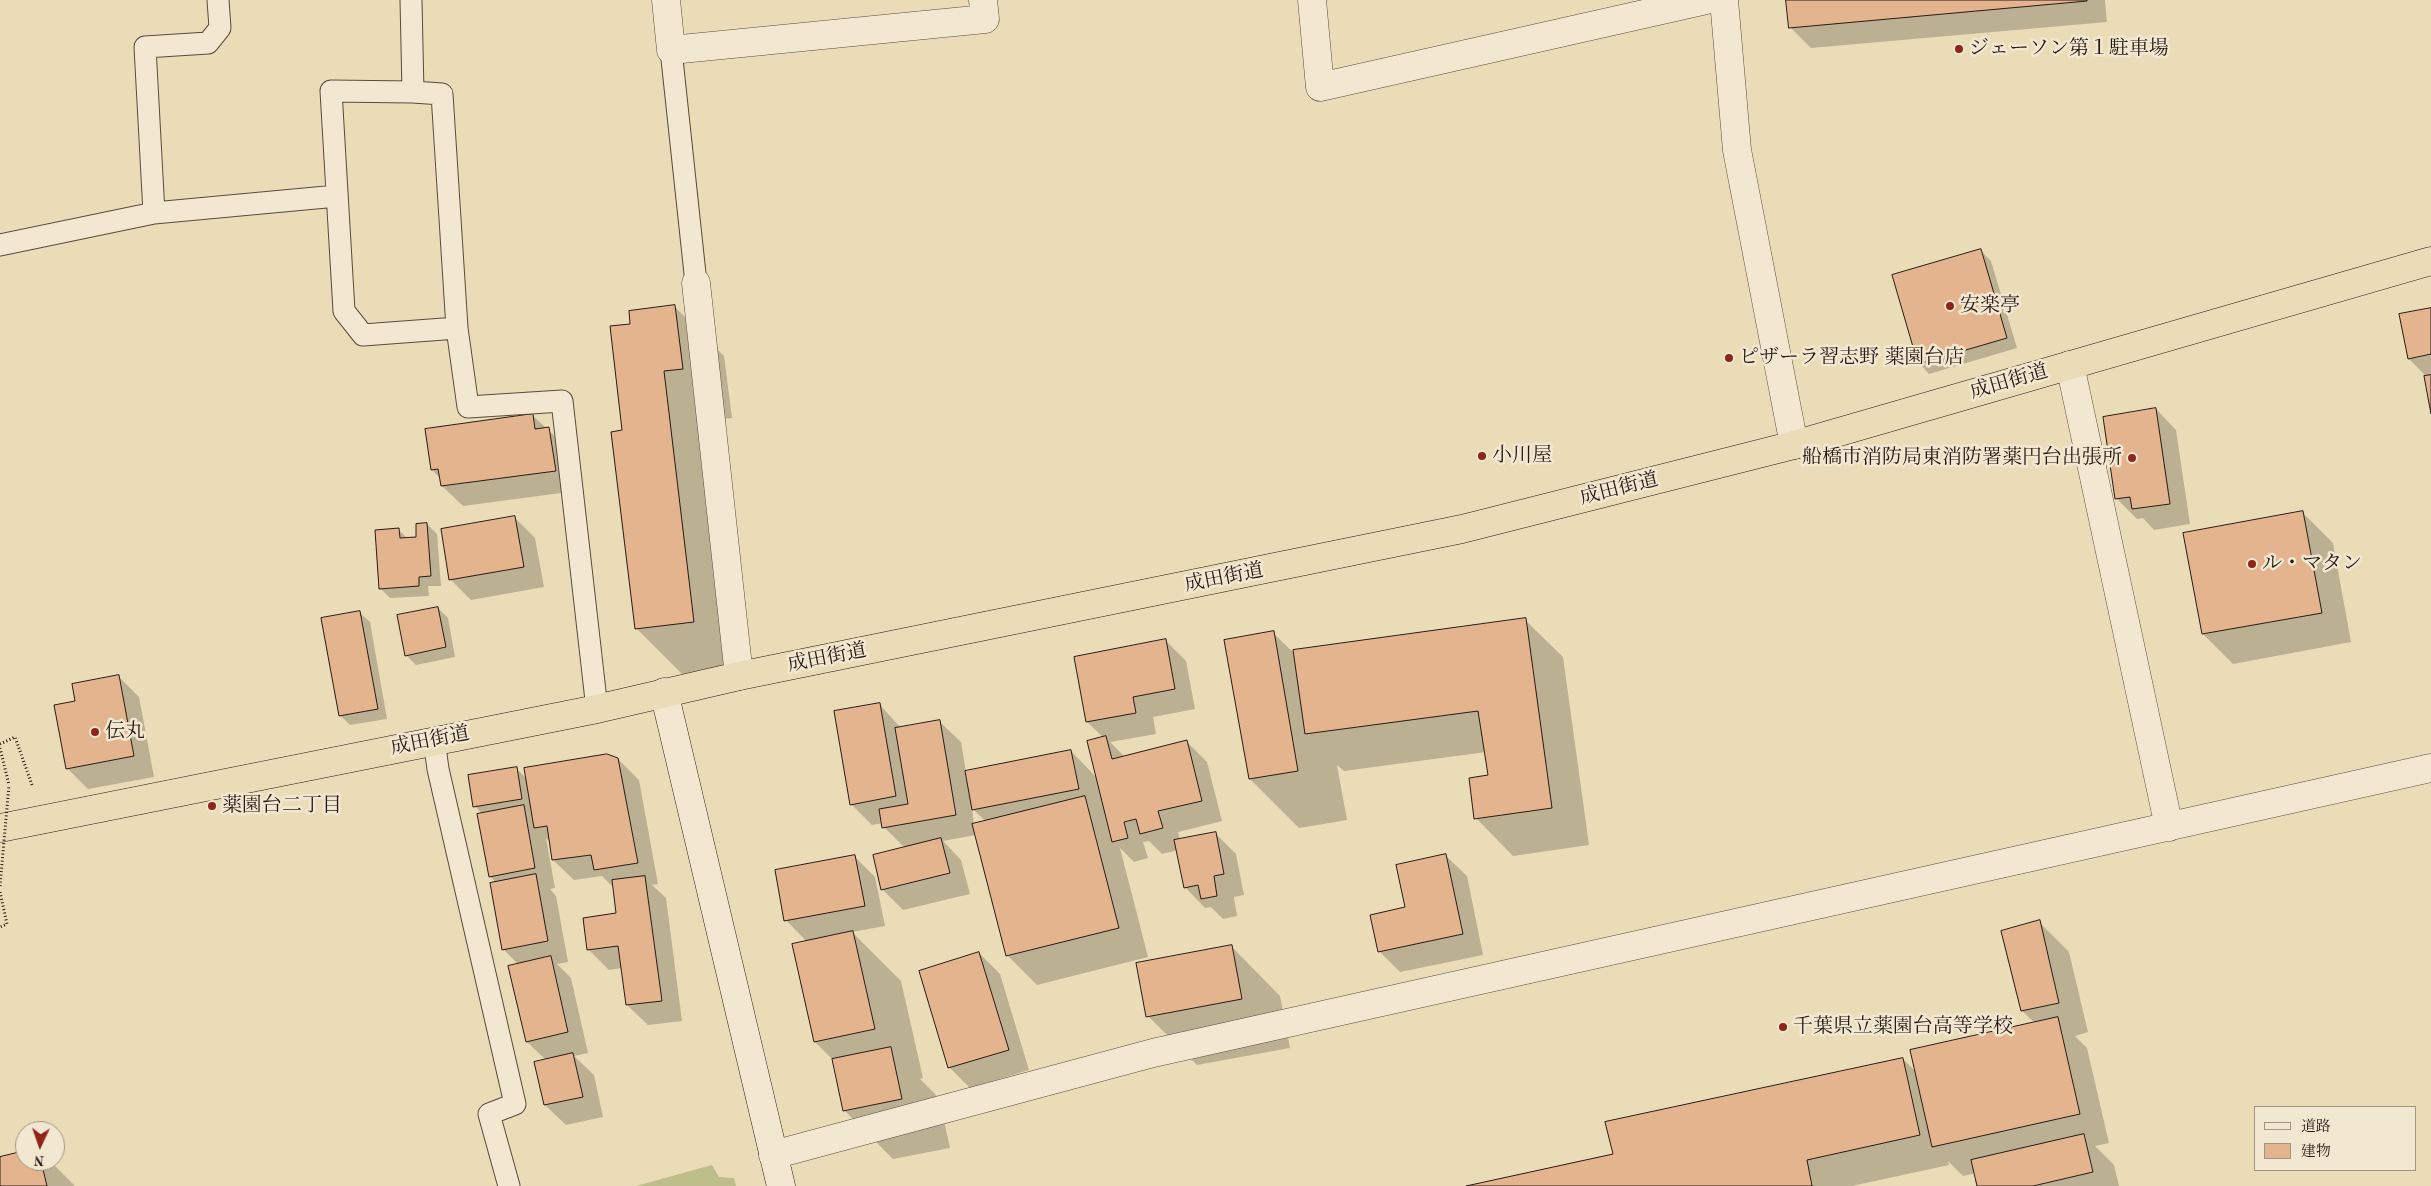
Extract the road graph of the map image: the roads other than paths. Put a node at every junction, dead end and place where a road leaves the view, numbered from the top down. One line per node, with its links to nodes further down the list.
1 (218, 0): 11 (lane)
2 (411, 0): 9 (lane)
3 (666, 0): 8 (street)
4 (982, 0): 8 (street)
5 (1312, 0): 6 (street)
6 (1706, 0)
7 (1724, 0): 17 (street)
8 (671, 50): 14 (lane)
9 (413, 92): 10 (lane); 15 (lane)
10 (337, 196): 11 (lane); 15 (lane)
11 (154, 212): 12 (lane)
12 (0, 245)
13 (2431, 261): 16 (highway, 成田街道)
14 (696, 283): 18 (street)
15 (457, 328): 20 (lane)
16 (2070, 365): 17 (highway, 成田街道); 23 (street)
17 (1794, 445): 18 (highway, 成田街道)
18 (739, 676): 19 (highway, 成田街道)
19 (664, 692): 20 (highway, 成田街道); 25 (street)
20 (597, 709): 21 (highway, 成田街道)
21 (434, 740): 24 (highway, 成田街道); 26 (lane)
22 (2431, 768): 23 (street)
23 (2169, 827): 25 (street)
24 (0, 828)
25 (773, 1155): 27 (street)
26 (509, 1186)
27 (781, 1186)

